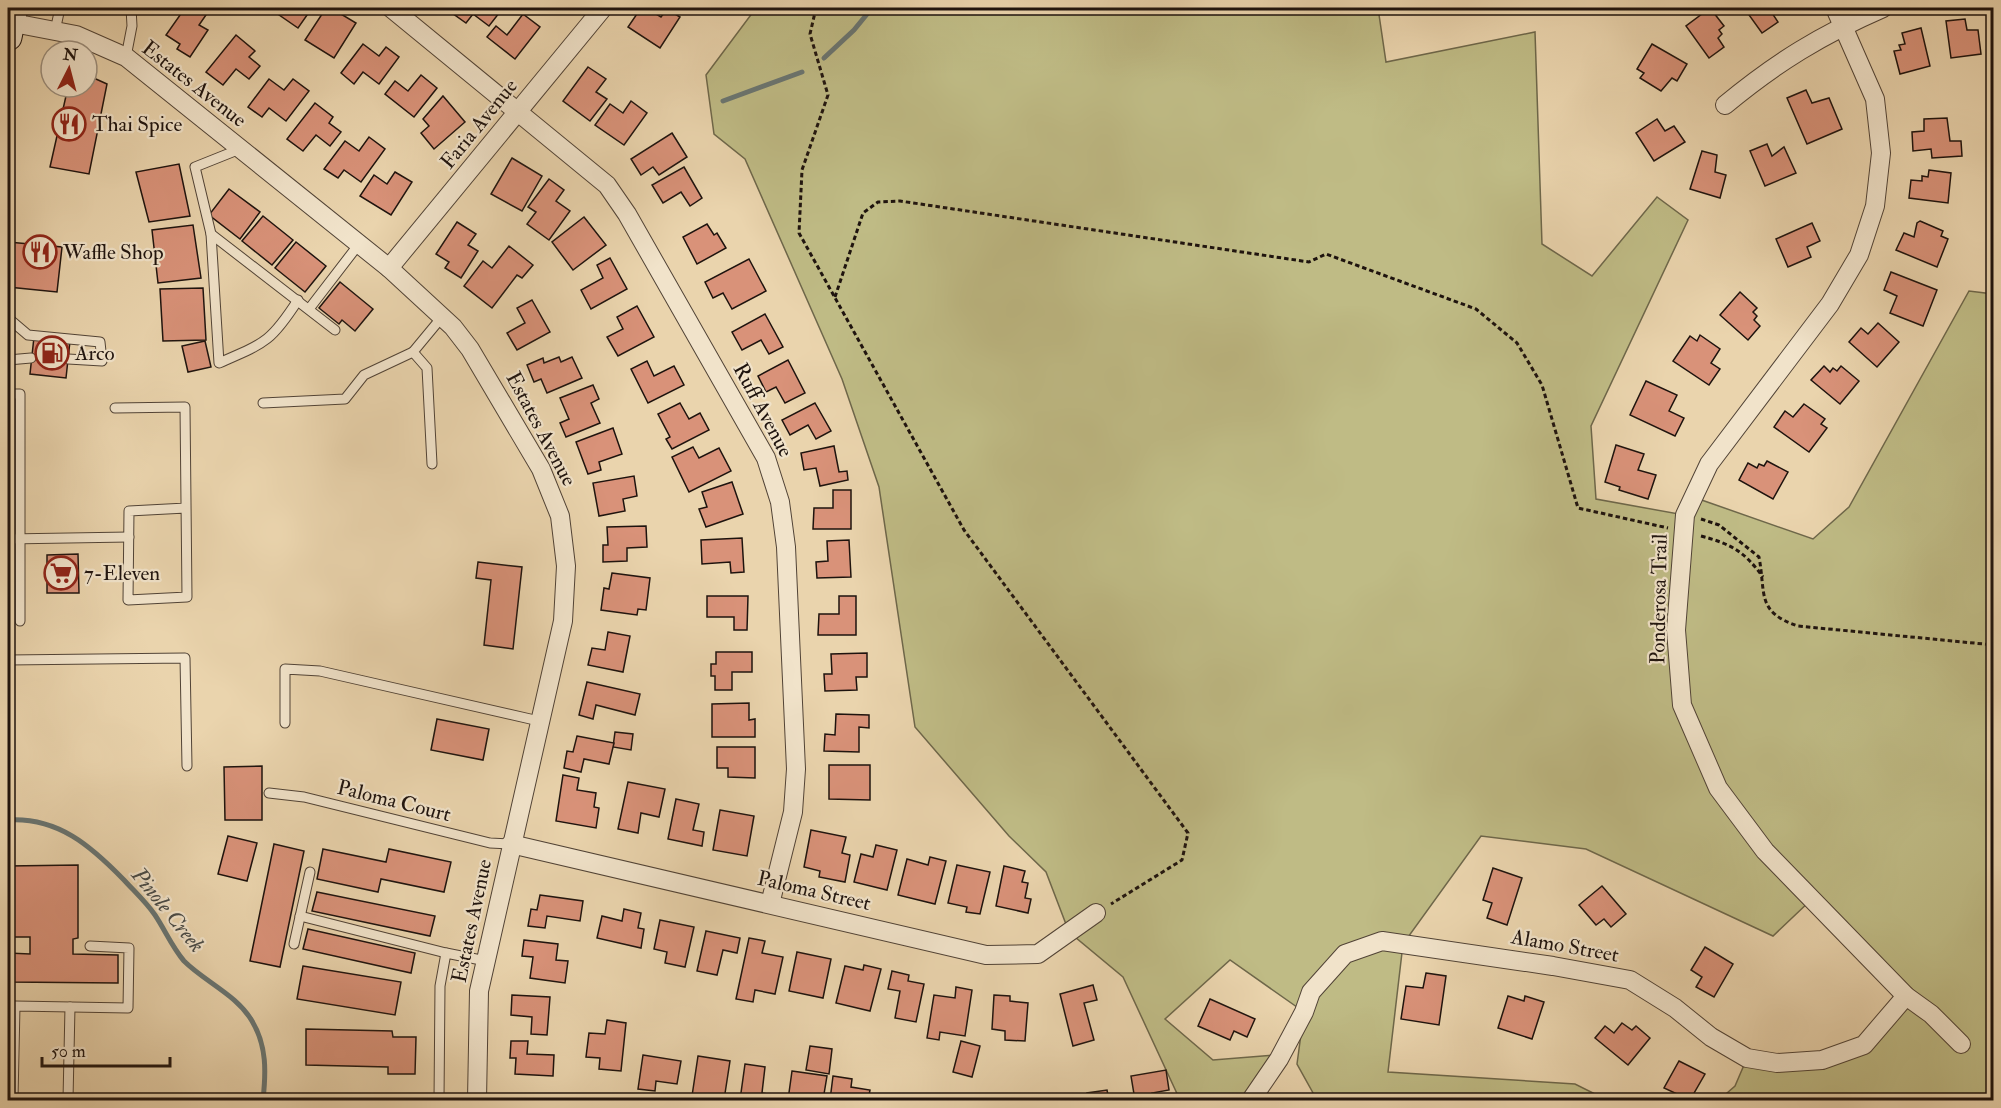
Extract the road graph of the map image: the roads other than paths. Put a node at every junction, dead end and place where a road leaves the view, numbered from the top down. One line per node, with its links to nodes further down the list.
1 (60, 8): 9 (lane)
2 (131, 8): 10 (lane)
3 (391, 8): 12 (street, Ruff Avenue)
4 (603, 8): 12 (street, Faria Avenue)
5 (1835, 8): 8 (street, Ponderosa Trail)
6 (1883, 8): 8 (street)
7 (10, 22): 9 (street, Estates Avenue)
8 (1844, 25): 11 (street); 49 (street, Ponderosa Trail)
9 (55, 31): 10 (street, Estates Avenue)
10 (126, 57): 13 (street, Estates Avenue)
11 (1725, 105)
12 (519, 112): 16 (street, Faria Avenue); 42 (street, Ruff Avenue)
13 (240, 149): 14 (lane); 15 (street, Estates Avenue)
14 (211, 234): 17 (lane); 17 (lane)
15 (359, 244): 16 (street, Estates Avenue); 18 (lane)
16 (389, 268): 19 (street, Estates Avenue)
17 (298, 300): 18 (lane)
18 (309, 309): 21 (lane)
19 (442, 317): 22 (lane); 36 (street, Estates Avenue)
20 (8, 318): 24 (lane)
21 (335, 330)
22 (413, 352): 27 (lane); 29 (lane)
23 (32, 358): 25 (lane)
24 (68, 359)
25 (8, 360)
26 (8, 394): 33 (lane)
27 (263, 403)
28 (115, 408): 30 (lane)
29 (432, 464)
30 (186, 508): 31 (lane); 31 (lane)
31 (129, 537): 33 (lane)
32 (8, 539): 33 (lane)
33 (20, 539): 34 (lane)
34 (20, 621)
35 (8, 660): 38 (lane)
36 (539, 721): 37 (lane); 40 (street, Estates Avenue)
37 (285, 723)
38 (188, 766)
39 (268, 793): 40 (lane, Paloma Court)
40 (511, 844): 42 (street, Paloma Street); 48 (street, Estates Avenue)
41 (310, 872): 44 (lane)
42 (770, 904): 43 (street, Paloma Street)
43 (1096, 913)
44 (300, 916): 45 (lane); 47 (lane)
45 (294, 944)
46 (90, 946): 50 (lane)
47 (446, 953): 48 (lane); 54 (lane)
48 (486, 961): 55 (street, Estates Avenue)
49 (1906, 996): 51 (street, Ponderosa Trail); 56 (street, Alamo Street)
50 (70, 1007): 52 (lane); 53 (lane)
51 (1961, 1044)
52 (13, 1101)
53 (68, 1101)
54 (439, 1101)
55 (477, 1101)
56 (1251, 1101)

